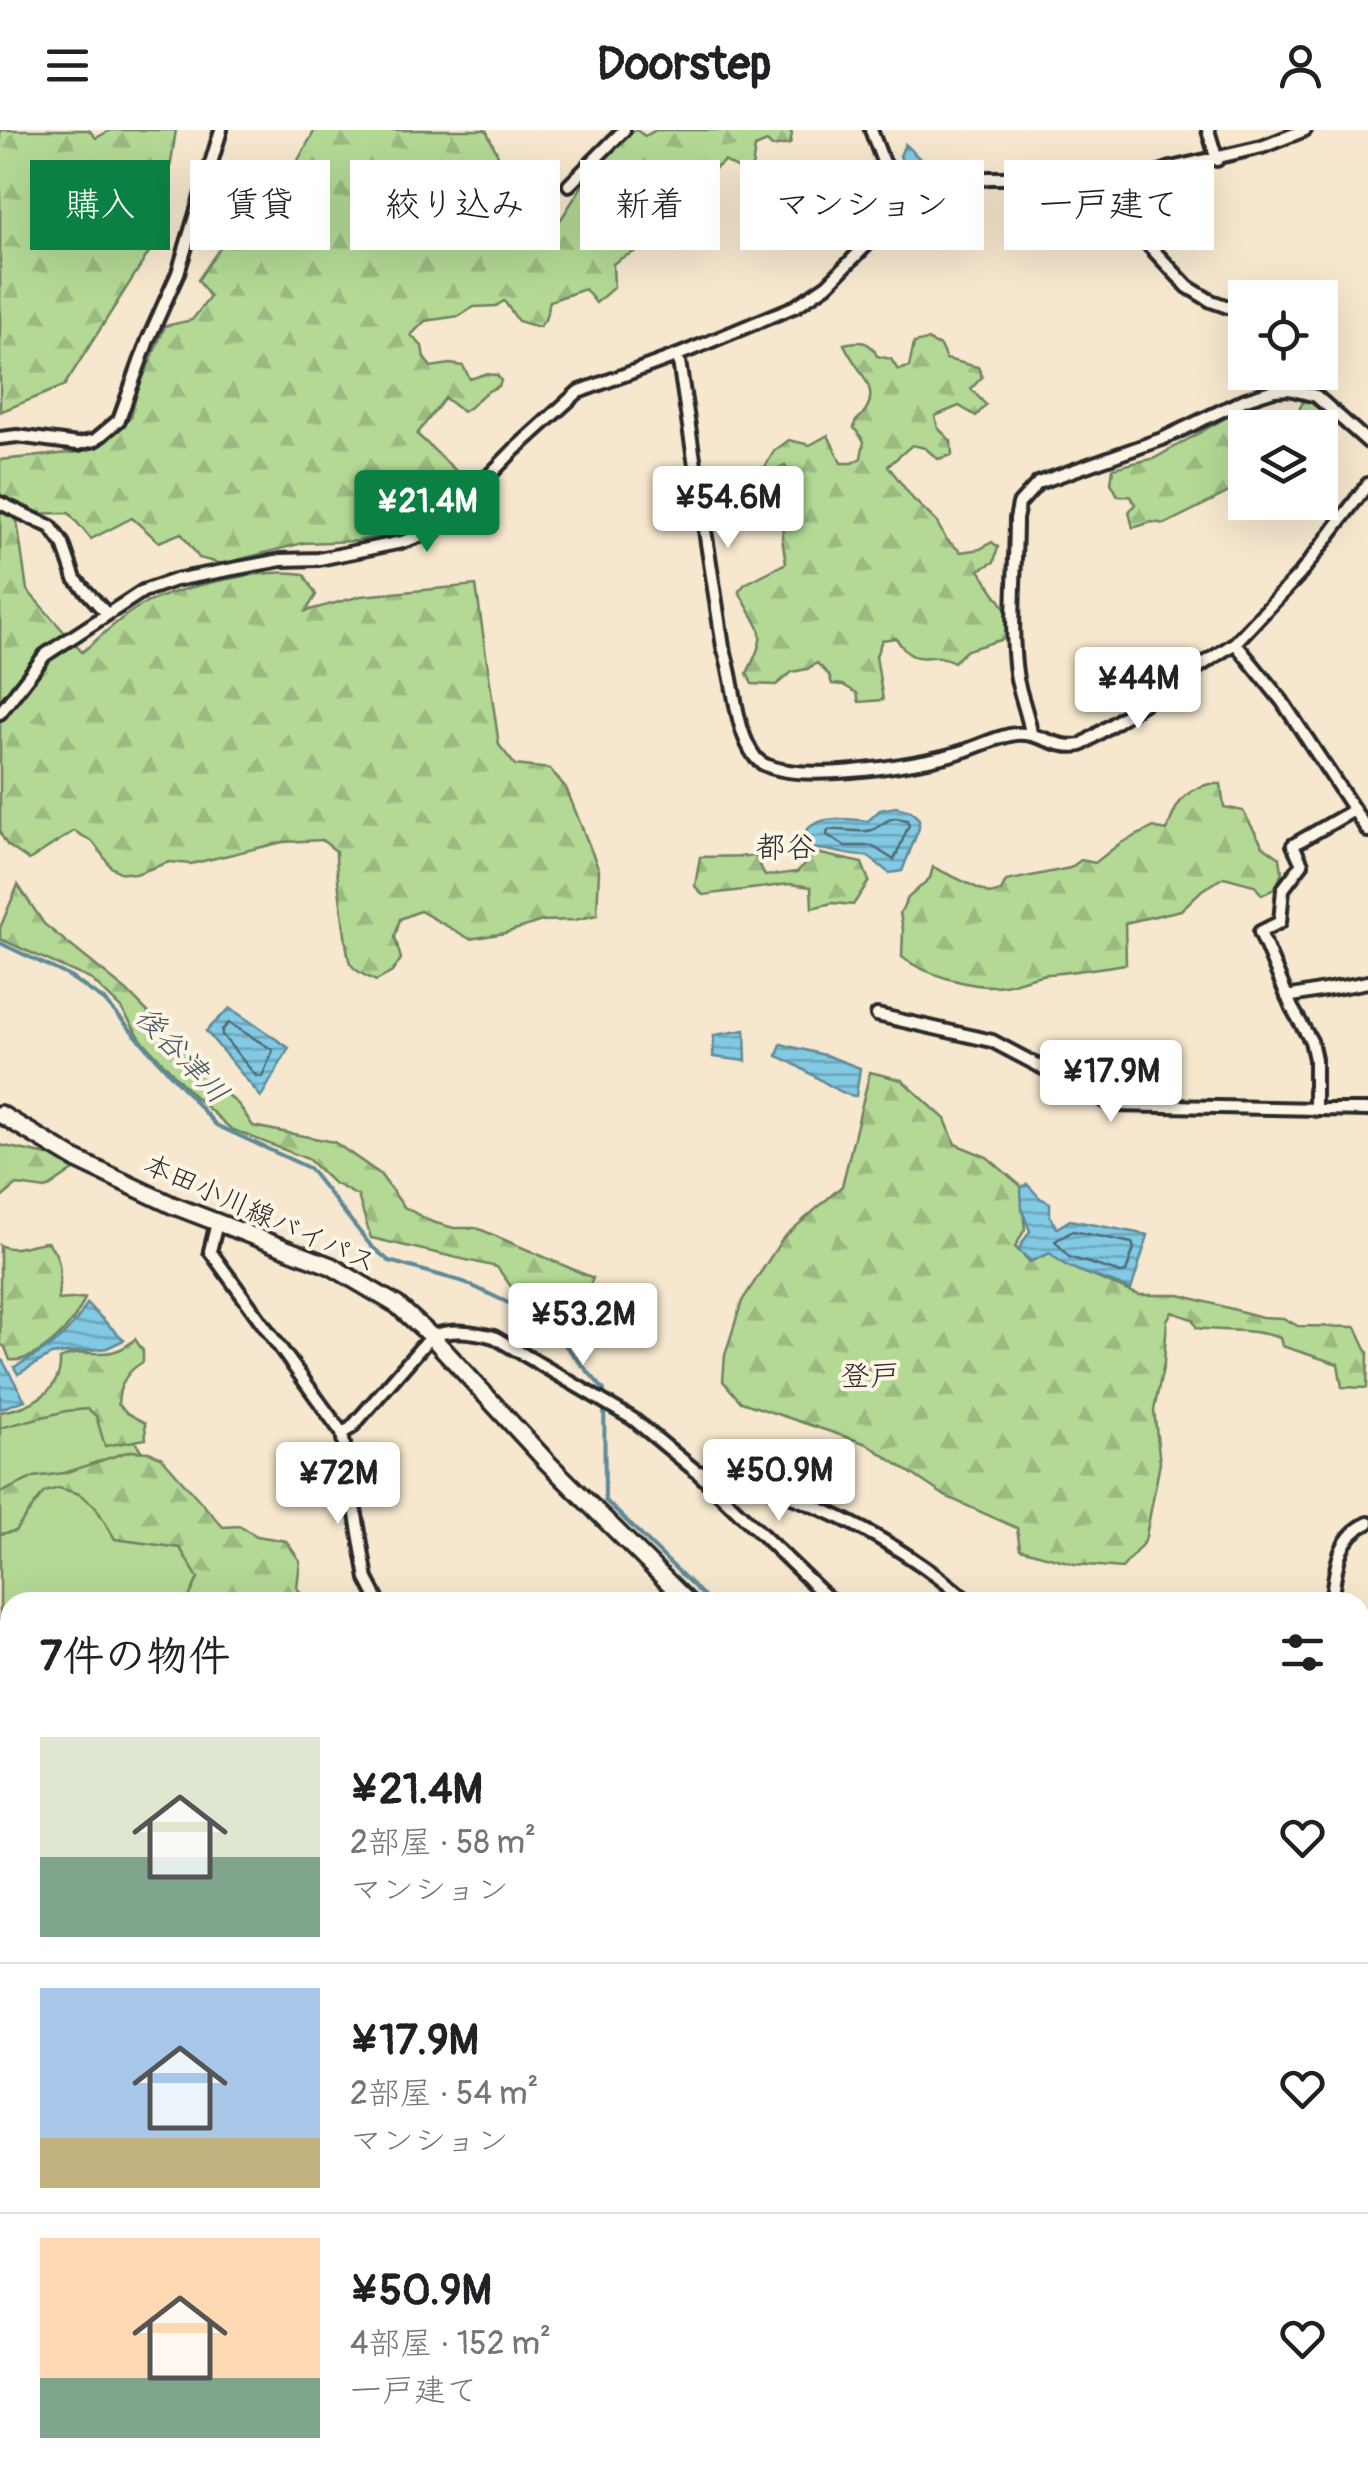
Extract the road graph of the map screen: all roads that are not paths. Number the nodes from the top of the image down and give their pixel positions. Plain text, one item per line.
1 (221, 130) edge
2 (624, 130) edge
3 (870, 130) edge
4 (1208, 130) edge
5 (1305, 130) edge
6 (883, 160) edge
7 (1214, 160) edge
8 (1217, 160) junction
9 (569, 185) dead end
10 (862, 250) edge
11 (1154, 250) edge
12 (1228, 306) edge
13 (678, 356) junction
14 (1277, 390) edge
15 (1296, 390) edge
16 (0, 438) edge
17 (1368, 442) edge
18 (1368, 484) edge
19 (0, 502) edge
20 (108, 614) junction
21 (1234, 644) junction
22 (0, 713) edge
23 (1030, 733) junction
24 (1354, 810) junction
25 (1368, 831) edge
26 (1368, 982) edge
27 (1287, 997) junction
28 (877, 1016) dead end
29 (1316, 1110) junction
30 (1368, 1110) edge
31 (0, 1114) edge
32 (218, 1223) junction
33 (431, 1336) junction
34 (342, 1433) junction
35 (697, 1472) junction
36 (1368, 1522) edge
37 (374, 1592) edge
38 (678, 1592) edge
39 (822, 1592) edge
40 (957, 1592) edge
41 (1334, 1592) edge

1 - 16 street
2 - 9 street
3 - 6 street
4 - 8 street
5 - 8 street
7 - 8 street
10 - 13 street
11 - 12 street
13 - 20 street
13 - 23 street
14 - 23 street
15 - 17 street
18 - 21 street
19 - 20 street
20 - 22 street
21 - 23 street
21 - 24 street
24 - 25 street
24 - 27 street
26 - 27 street
27 - 29 street
28 - 29 street
29 - 30 street
31 - 32 street, 本田小川線バイパス
32 - 33 street, 本田小川線バイパス
32 - 34 street
33 - 34 street
33 - 35 street
33 - 38 street, 本田小川線バイパス
34 - 37 street
35 - 39 street
35 - 40 street
36 - 41 street

